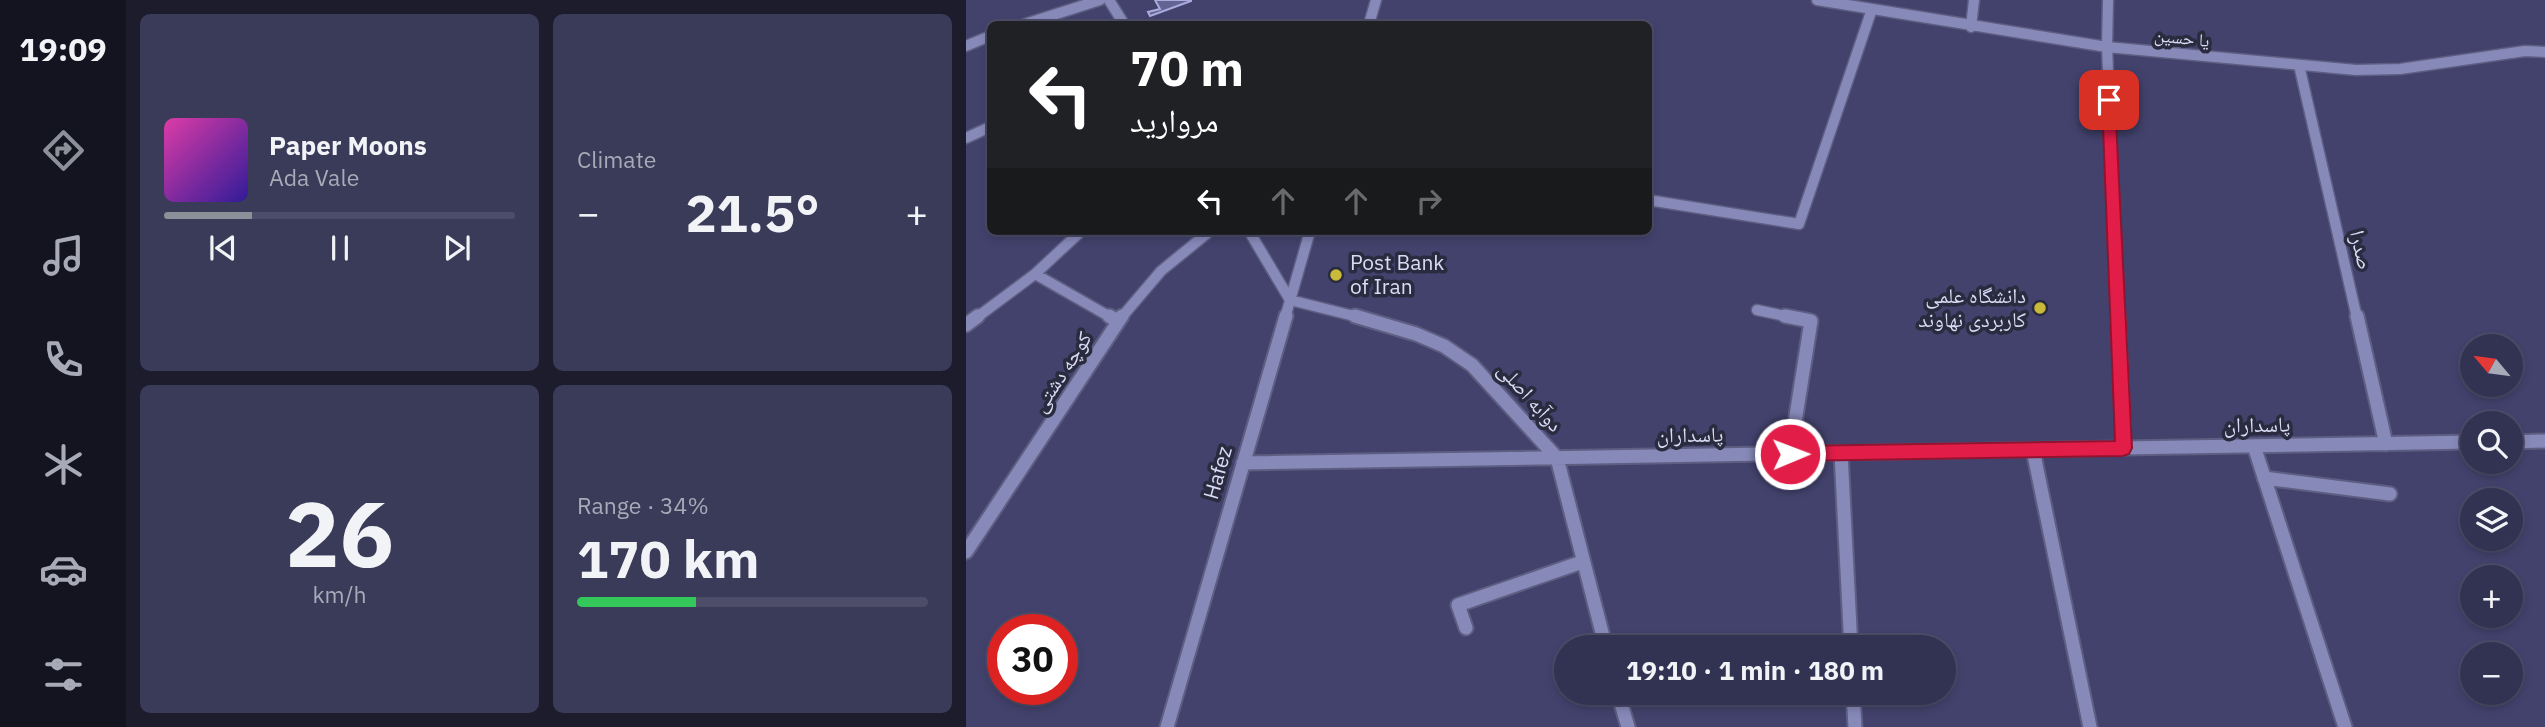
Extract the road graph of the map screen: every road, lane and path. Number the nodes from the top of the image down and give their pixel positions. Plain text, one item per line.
1 (1100, 0) edge
2 (1109, 0) edge
3 (1376, 0) edge
4 (1818, 0) edge
5 (1974, 0) edge
6 (2108, 0) edge
7 (1872, 9) junction
8 (1034, 21) edge
9 (1122, 21) edge
10 (1370, 21) edge
11 (1971, 27) junction
12 (987, 37) edge
13 (966, 46) edge
14 (2107, 47) junction
15 (2545, 52) edge
16 (2299, 65) junction
17 (987, 128) edge
18 (966, 138) edge
19 (1652, 201) edge
20 (1077, 235) edge
21 (1205, 235) edge
22 (1251, 235) edge
23 (1309, 235) edge
24 (1035, 274) junction
25 (1290, 300) junction
26 (1757, 310) dead end
27 (1118, 321) junction
28 (966, 325) edge
29 (2545, 441) edge
30 (2460, 442) edge
31 (2523, 442) edge
32 (2386, 444) junction
33 (2254, 446) junction
34 (2123, 448) junction
35 (2034, 450) junction
36 (1841, 453) junction
37 (1790, 454) junction
38 (1557, 458) junction
39 (1243, 463) junction
40 (2264, 478) junction
41 (2390, 494) dead end
42 (966, 552) edge
43 (1582, 562) junction
44 (1466, 628) dead end
45 (1602, 635) edge
46 (1850, 635) edge
47 (1622, 705) edge
48 (1854, 705) edge
49 (1167, 727) edge
50 (1628, 727) edge
51 (1855, 727) edge
52 (2090, 727) edge
53 (2345, 727) edge

1 - 8 street
2 - 9 street
3 - 10 street
4 - 7 street, یا حسین
5 - 11 street
6 - 14 street
7 - 11 street, یا حسین
7 - 19 street
11 - 14 street, یا حسین
12 - 13 street
14 - 16 street, یا حسین
14 - 34 street
15 - 16 street, یا حسین
16 - 32 street, صدرا
17 - 18 street
20 - 24 street
21 - 27 street, کوچه دشتی
22 - 25 street
23 - 25 street, Hafez
24 - 27 street
24 - 28 street
25 - 38 street, دوآبه اصلی
25 - 39 street, Hafez
26 - 37 street
27 - 42 street, کوچه دشتی
29 - 31 street
30 - 32 street, پاسداران
32 - 33 street, پاسداران
33 - 34 street, پاسداران
33 - 40 street
34 - 35 street, پاسداران
35 - 36 street, پاسداران
35 - 52 street
36 - 37 street, پاسداران
36 - 46 street
37 - 38 street, پاسداران
38 - 39 street, پاسداران
38 - 43 street, دوآبه اصلی
39 - 49 street, Hafez
40 - 41 street
40 - 53 street
43 - 44 street
43 - 45 street, دوآبه اصلی
47 - 50 street
48 - 51 street

